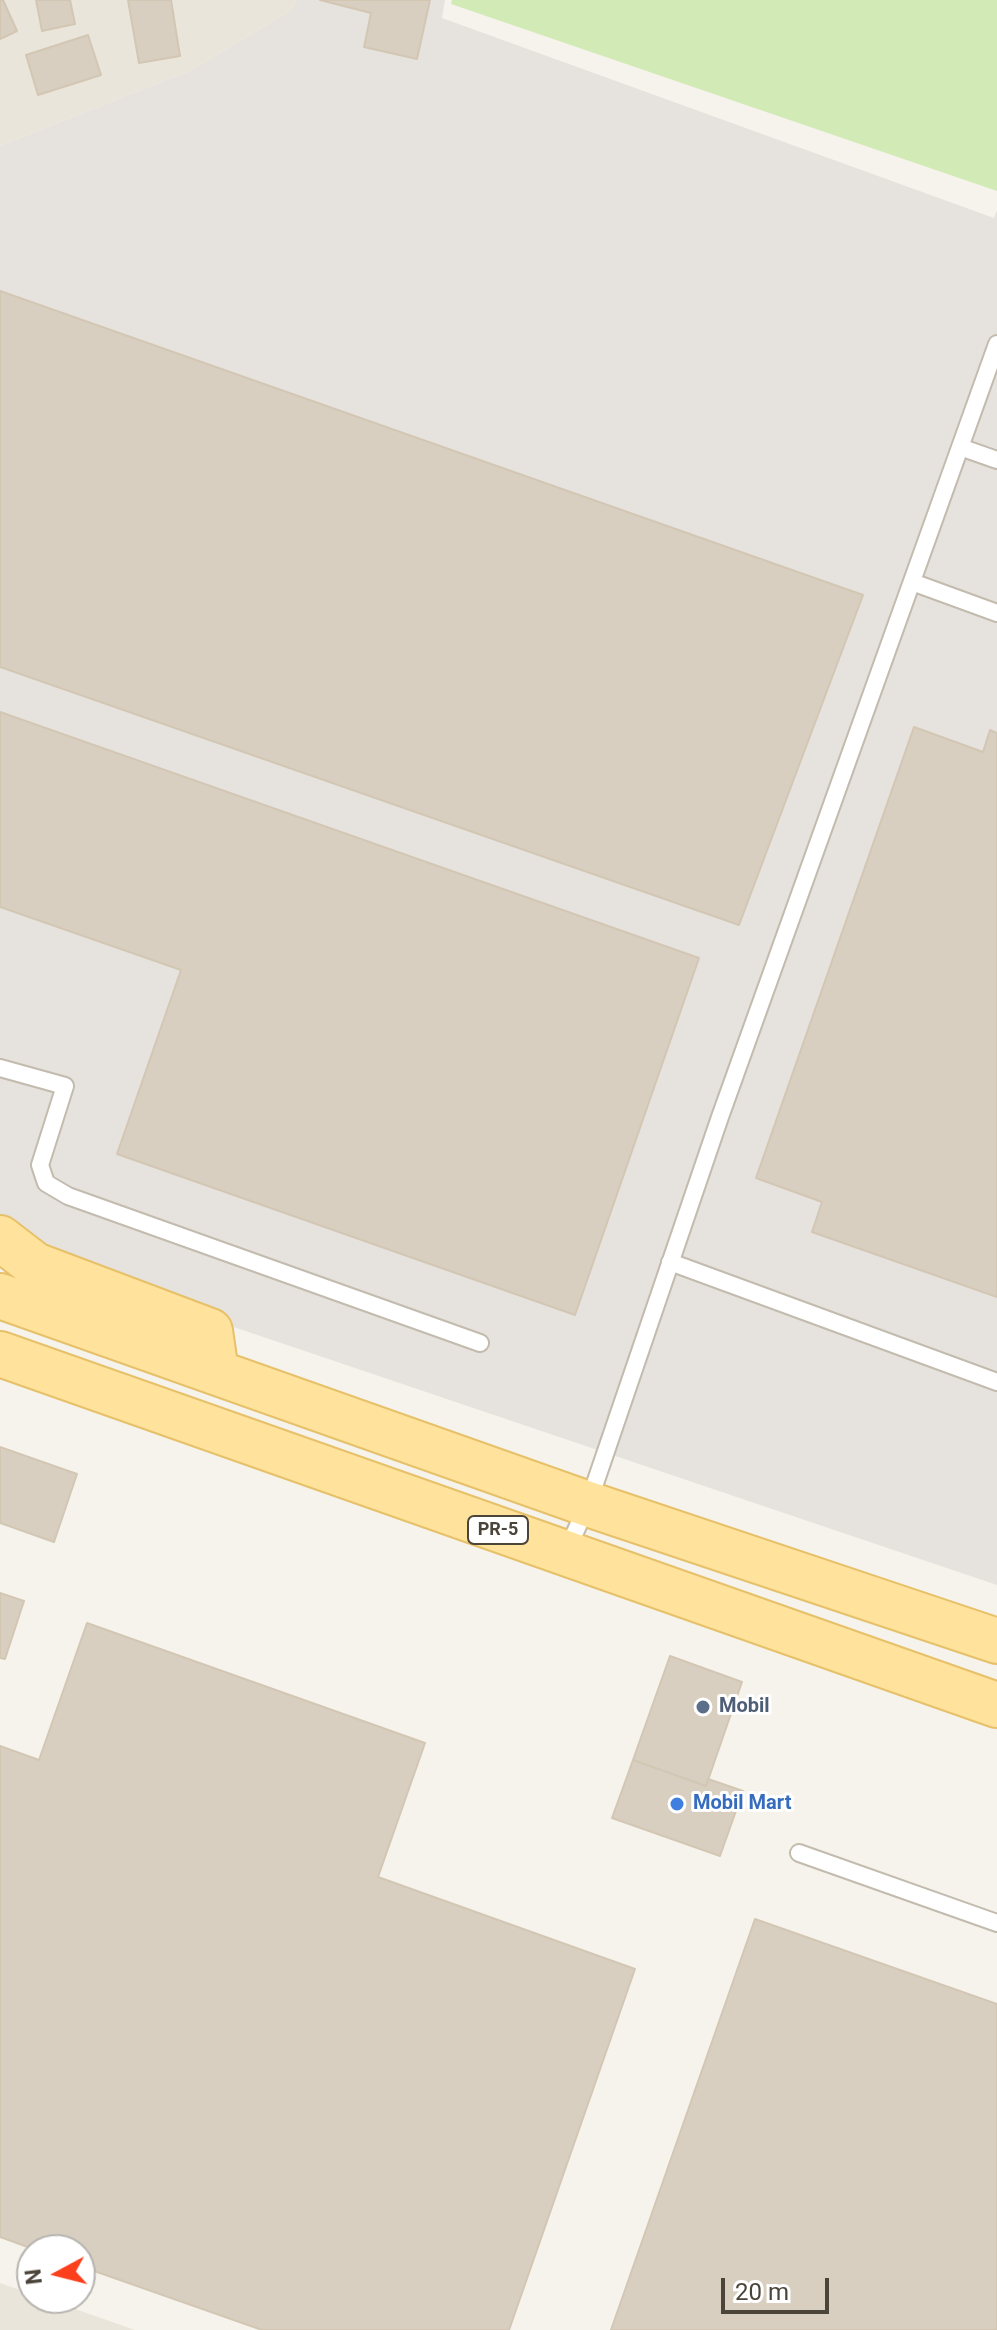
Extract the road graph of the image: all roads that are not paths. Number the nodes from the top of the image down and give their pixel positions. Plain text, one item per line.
1 (997, 344) edge
2 (960, 447) junction
3 (997, 460) edge
4 (912, 582) junction
5 (997, 613) edge
6 (0, 1068) edge
7 (0, 1238) edge
8 (670, 1262) junction
9 (0, 1296) edge
10 (480, 1343) dead end
11 (0, 1354) edge
12 (216, 1372) junction
13 (997, 1382) edge
14 (588, 1504) junction
15 (565, 1554) junction
16 (997, 1641) edge
17 (997, 1705) edge
18 (799, 1853) dead end
19 (997, 1923) edge

1 - 2 lane
2 - 3 lane
2 - 4 lane
4 - 5 lane
4 - 8 lane
6 - 10 lane
7 - 12 main road
8 - 13 lane
8 - 14 lane
9 - 12 main road
11 - 15 main road, PR-5
12 - 14 main road
14 - 15 lane
14 - 16 main road
15 - 17 main road, PR-5
18 - 19 lane

